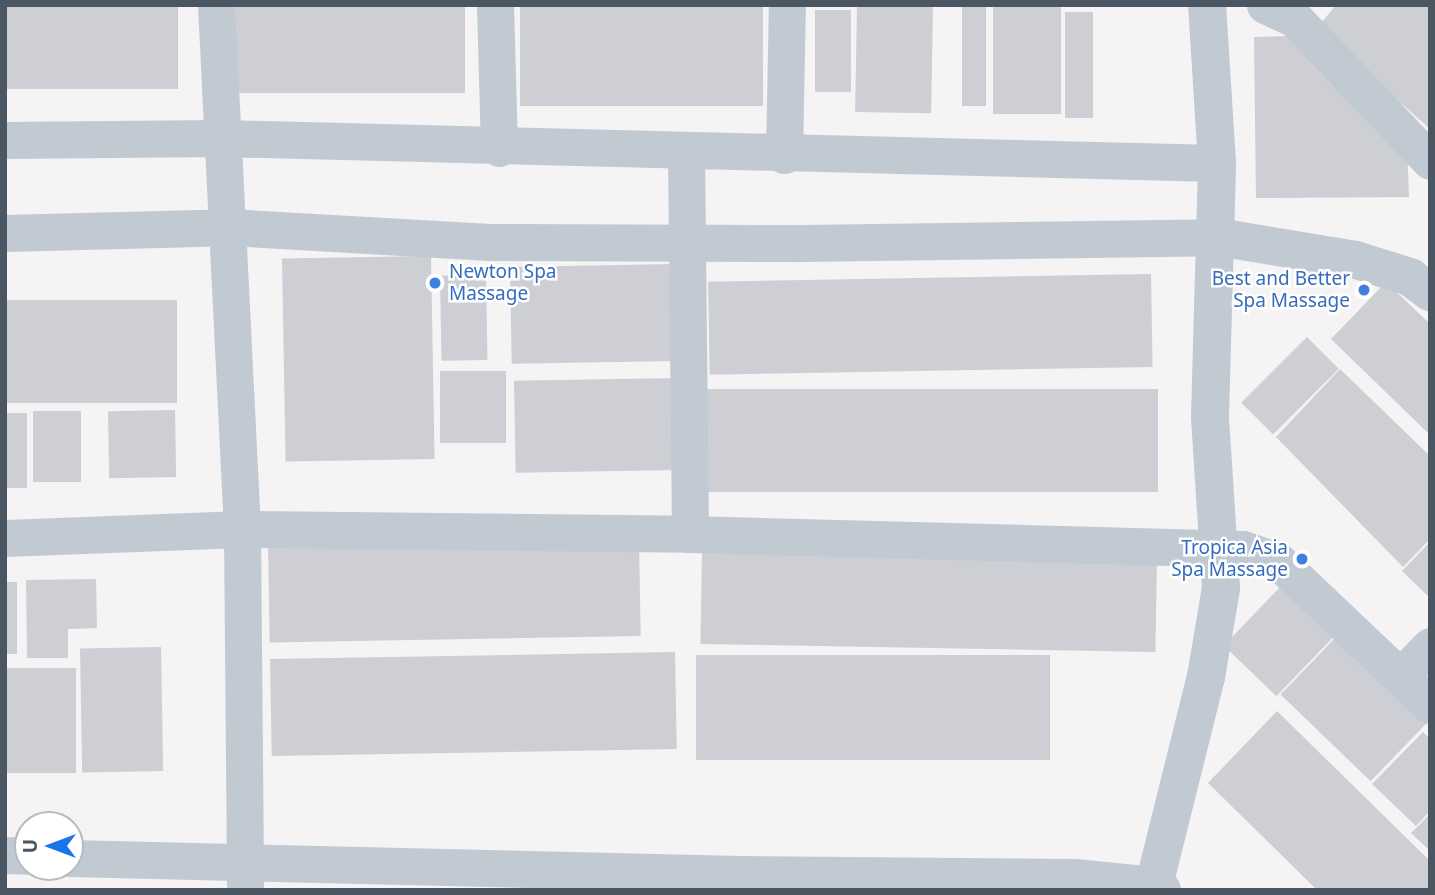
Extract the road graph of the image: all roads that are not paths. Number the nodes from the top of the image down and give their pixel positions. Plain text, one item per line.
1 (216, 5) edge
2 (495, 5) edge
3 (787, 5) edge
4 (1207, 5) edge
5 (1289, 10) edge
6 (220, 138) junction
7 (5, 140) edge
8 (499, 148) junction
9 (686, 150) junction
10 (784, 155) junction
11 (1430, 161) edge
12 (1217, 163) junction
13 (228, 228) junction
14 (5, 233) edge
15 (1216, 237) junction
16 (686, 242) junction
17 (1430, 292) edge
18 (242, 529) junction
19 (690, 534) junction
20 (5, 538) edge
21 (1218, 548) junction
22 (1430, 646) edge
23 (1400, 677) junction
24 (1430, 705) edge
25 (84, 860) edge
26 (244, 877) edge
27 (740, 882) edge
28 (1075, 883) edge
29 (1158, 887) edge

1 - 6 street
2 - 8 street
3 - 10 street
4 - 12 street
5 - 11 street
6 - 7 street
6 - 8 street
6 - 13 street
8 - 9 street
9 - 10 street
9 - 16 street
10 - 12 street
12 - 15 street
13 - 14 street
13 - 16 street
13 - 18 street
15 - 16 street
15 - 17 street
15 - 21 street
16 - 19 street
18 - 19 street
18 - 20 street
18 - 26 street
19 - 21 street
21 - 23 street
21 - 29 street
22 - 23 street
23 - 24 street
25 - 26 street
26 - 27 street
27 - 28 street
28 - 29 street

